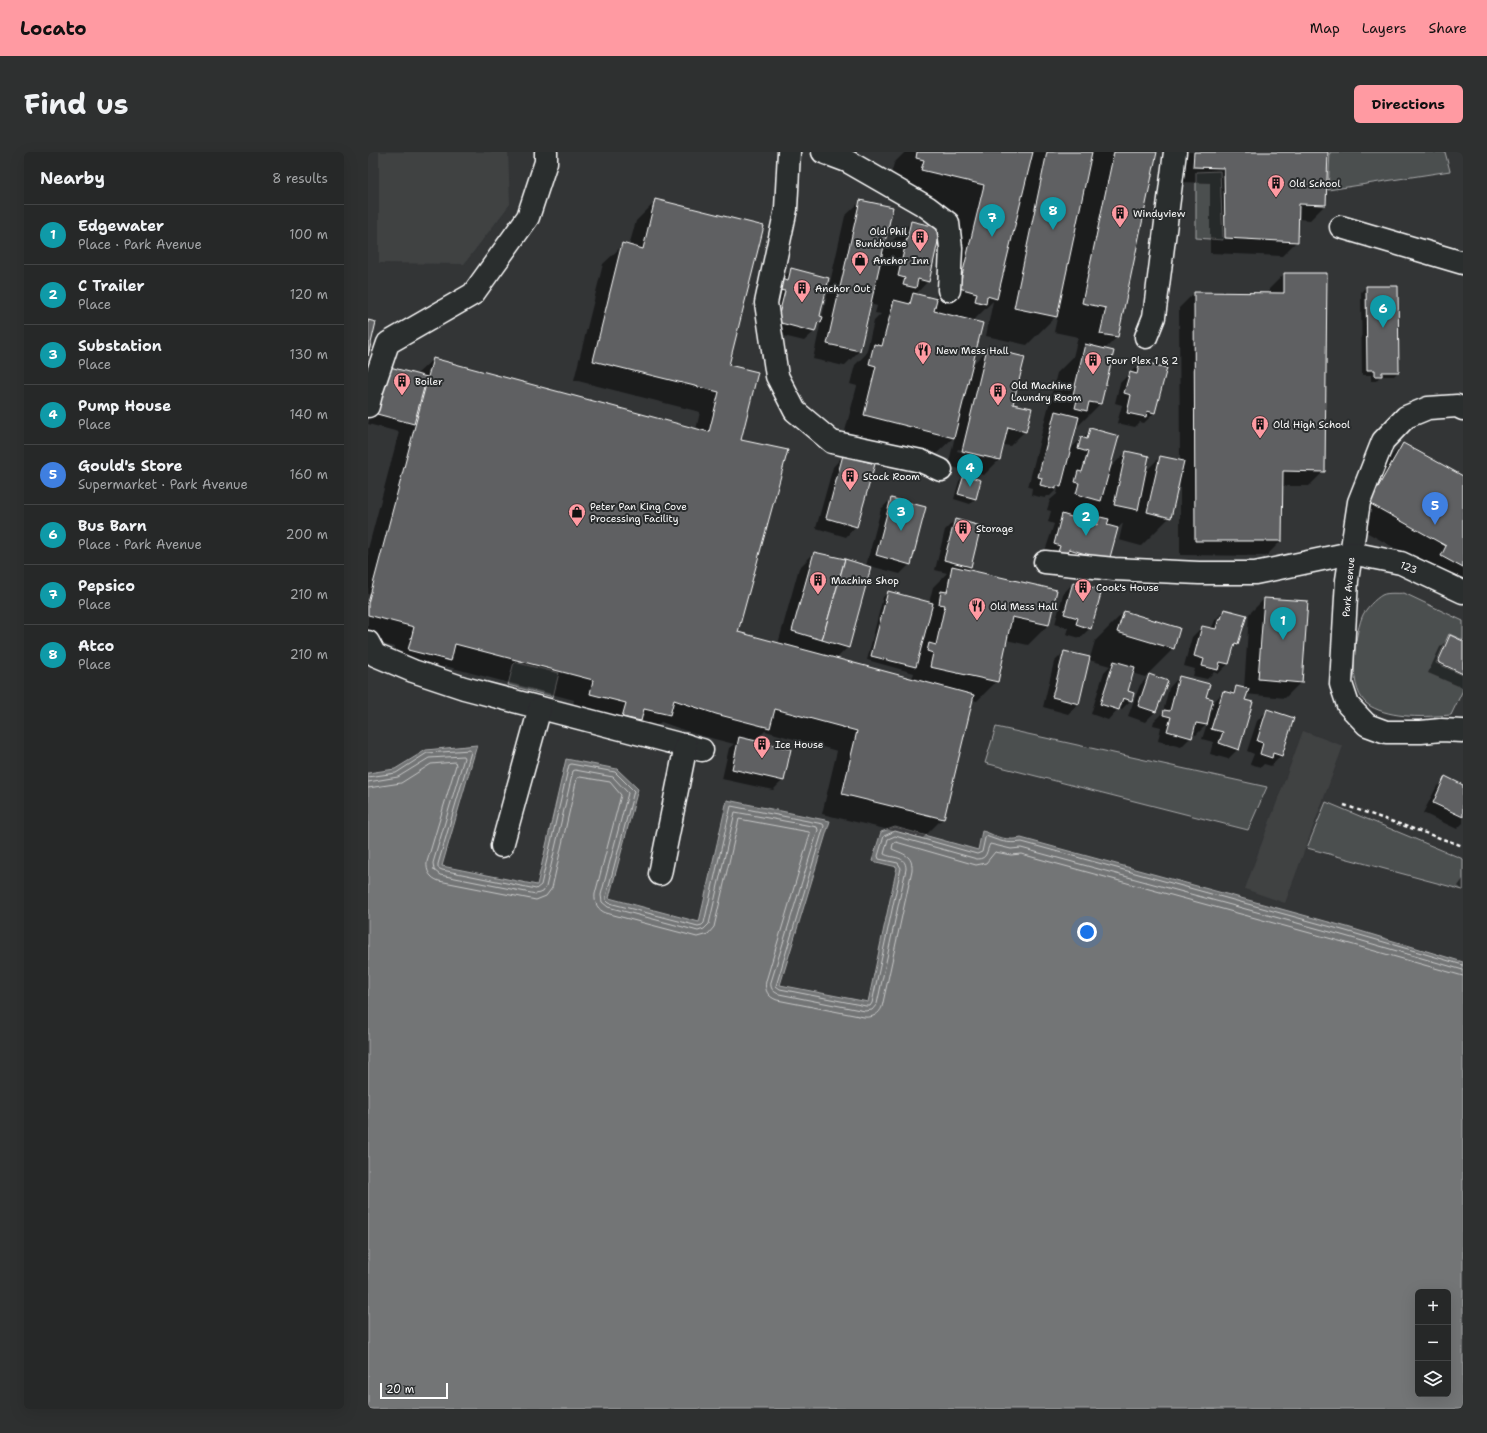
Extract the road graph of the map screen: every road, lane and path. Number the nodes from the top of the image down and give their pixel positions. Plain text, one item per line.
1 (546, 152) edge
2 (789, 152) edge
3 (823, 152) edge
4 (1175, 152) edge
5 (1341, 228) dead end
6 (1463, 263) edge
7 (950, 290) dead end
8 (1146, 337) dead end
9 (368, 406) edge
10 (1463, 409) edge
11 (941, 470) dead end
12 (1351, 553) junction
13 (1045, 562) dead end
14 (1463, 592) edge
15 (368, 642) edge
16 (540, 708) junction
17 (1463, 730) edge
18 (1344, 805) dead end
19 (502, 846) dead end
20 (1463, 846) edge
21 (660, 874) dead end

1 - 9 street
2 - 11 street
3 - 7 street
4 - 8 street
5 - 6 street
10 - 12 street, Park Avenue
12 - 13 street
12 - 14 street, 123
12 - 17 street, Park Avenue
15 - 16 street
16 - 19 street
16 - 21 street
18 - 20 path

